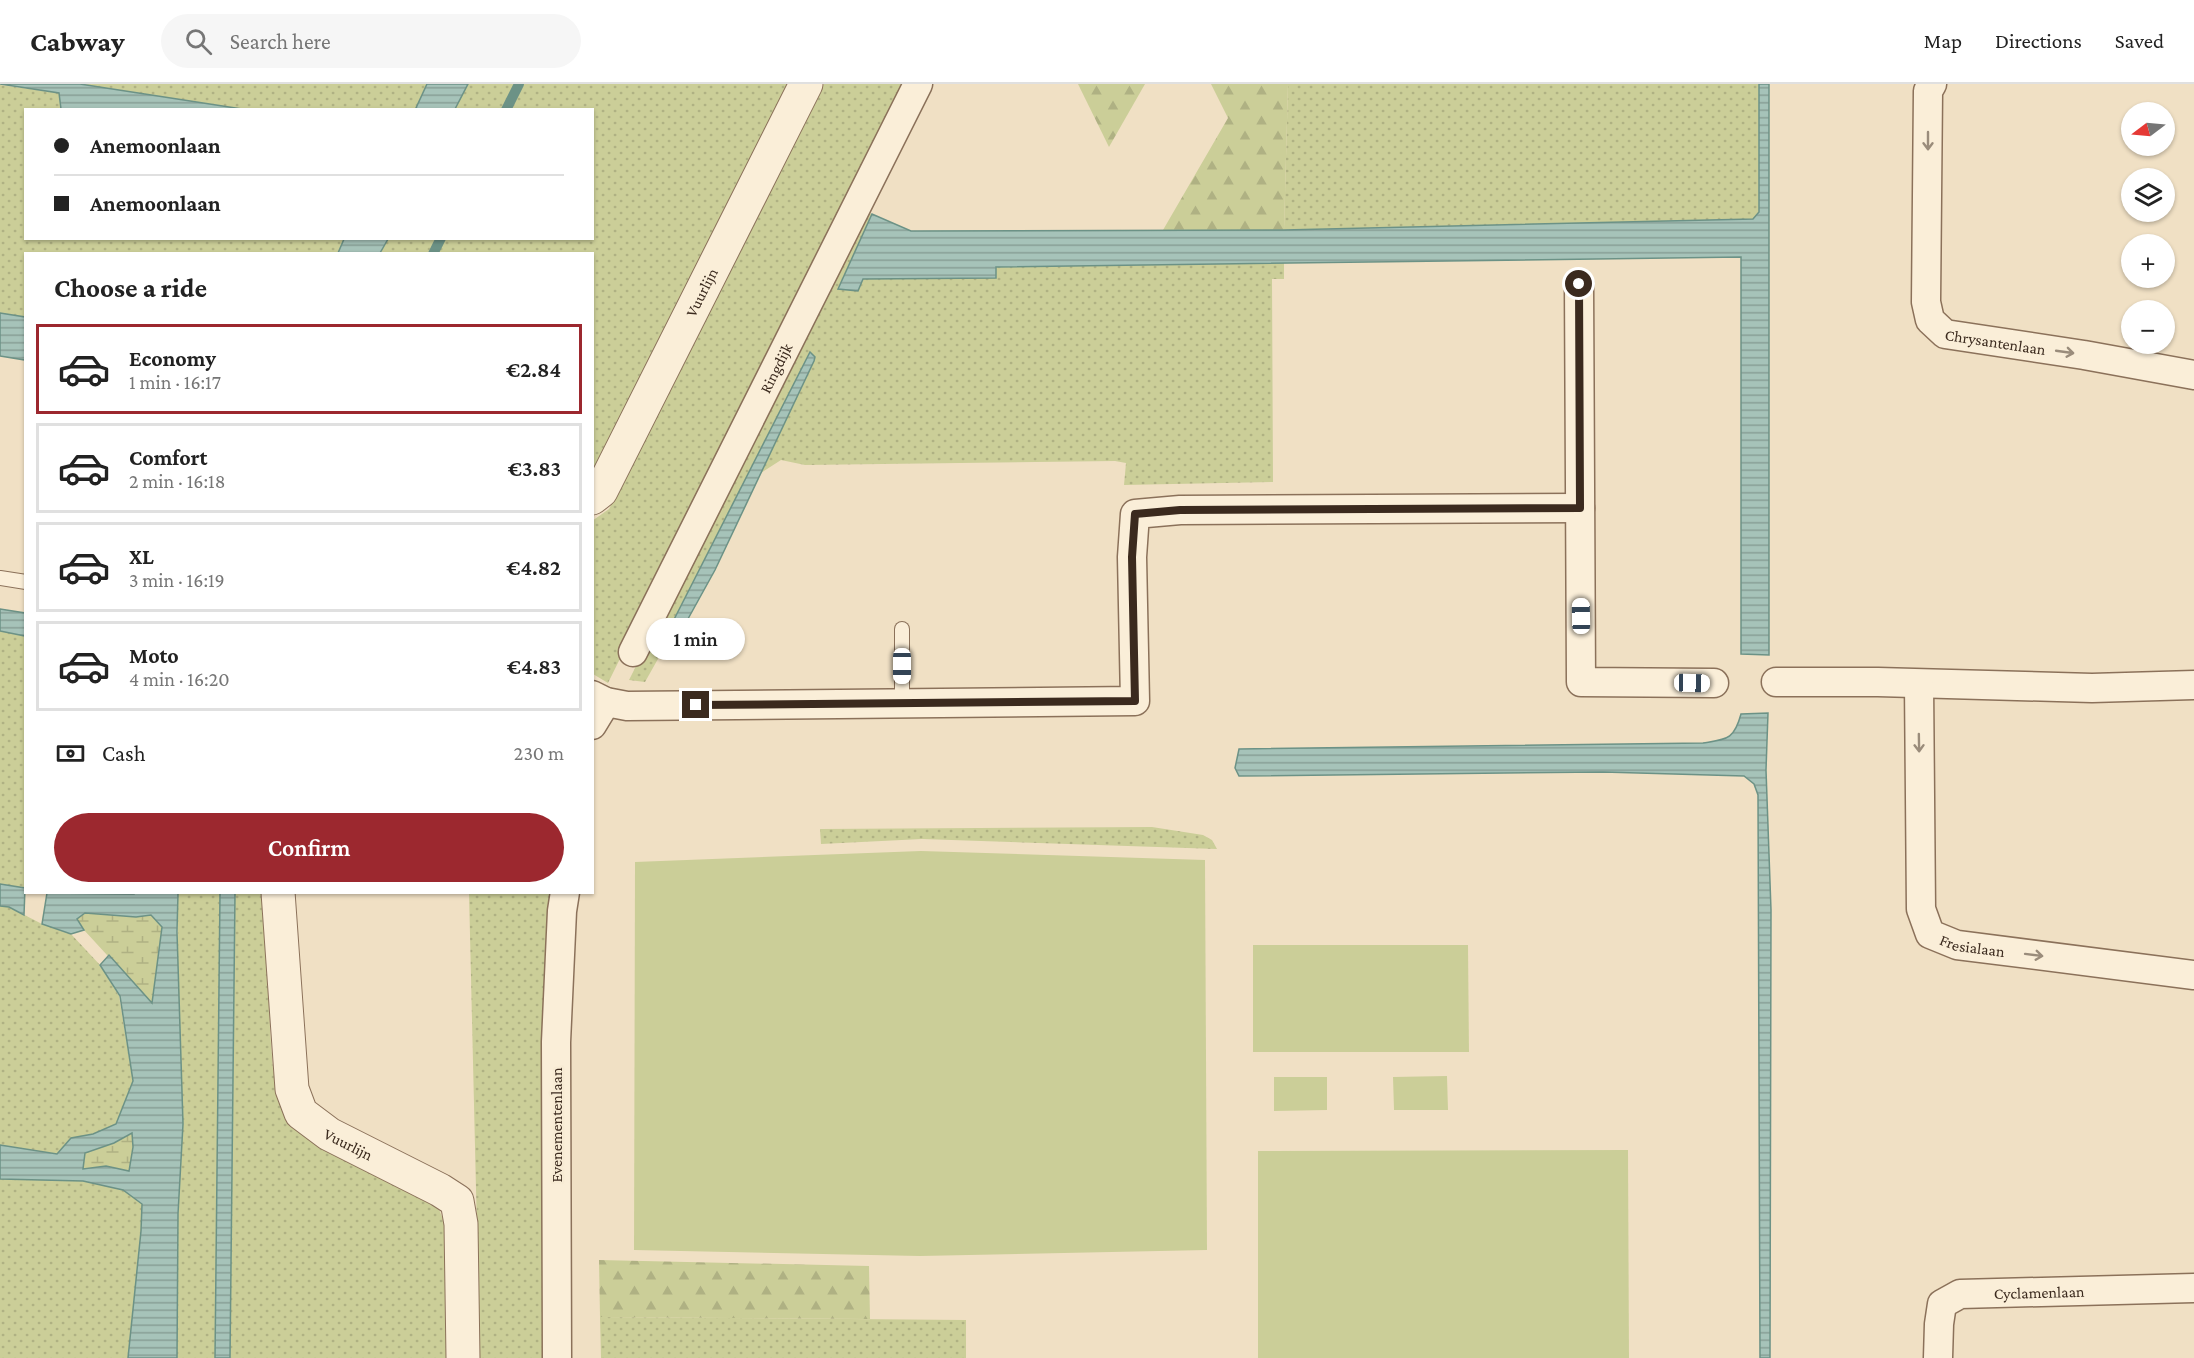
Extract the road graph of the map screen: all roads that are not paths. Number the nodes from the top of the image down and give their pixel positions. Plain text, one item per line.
1 (806, 84) edge
2 (918, 84) edge
3 (1932, 84) edge
4 (1579, 284) dead end
5 (2194, 375) edge
6 (594, 496) edge
7 (1580, 508) junction
8 (0, 578) edge
9 (24, 582) edge
10 (902, 629) dead end
11 (633, 652) dead end
12 (1776, 682) dead end
13 (1714, 683) dead end
14 (1919, 684) junction
15 (2194, 685) edge
16 (902, 703) junction
17 (597, 707) edge
18 (278, 894) edge
19 (565, 894) edge
20 (2194, 975) edge
21 (2194, 1288) edge
22 (463, 1358) edge
23 (557, 1358) edge
24 (1938, 1358) edge

1 - 6 street, Vuurlijn
2 - 11 street, Ringdijk
3 -> 5 street, Chrysantenlaan
4 - 7 street
7 - 13 street
7 - 16 street
8 - 9 lane
10 - 16 lane
12 - 14 street
14 - 15 street
14 -> 20 street, Fresialaan
16 - 17 street
18 - 22 street, Vuurlijn
19 - 23 street, Evenementenlaan
21 - 24 street, Cyclamenlaan

